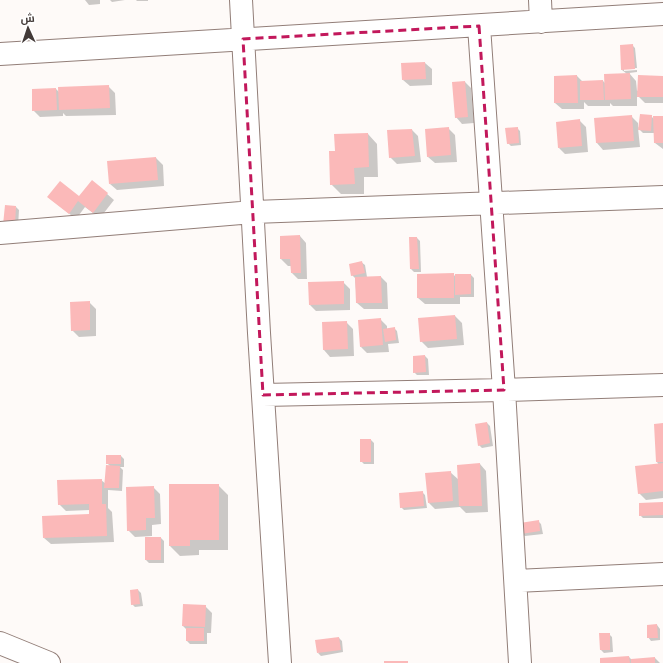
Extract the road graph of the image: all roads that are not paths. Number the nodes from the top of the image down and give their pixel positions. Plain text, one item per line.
1 (241, 0) edge
2 (540, 0) edge
3 (663, 14) edge
4 (541, 22) junction
5 (479, 26) junction
6 (243, 40) junction
7 (0, 54) edge
8 (663, 197) edge
9 (491, 204) junction
10 (253, 212) junction
11 (0, 233) edge
12 (663, 385) edge
13 (504, 390) junction
14 (263, 395) junction
15 (663, 574) edge
16 (516, 581) junction
17 (0, 643) edge
18 (49, 663) edge
19 (280, 663) edge
20 (520, 663) edge

1 - 6 street
2 - 4 street
3 - 4 street
4 - 5 street
5 - 6 street
5 - 9 street
6 - 7 street
6 - 10 street
8 - 9 street
9 - 10 street
9 - 13 street
10 - 11 street
10 - 14 street
12 - 13 street
13 - 14 street
13 - 16 street
14 - 19 street
15 - 16 street
16 - 20 street
17 - 18 street

